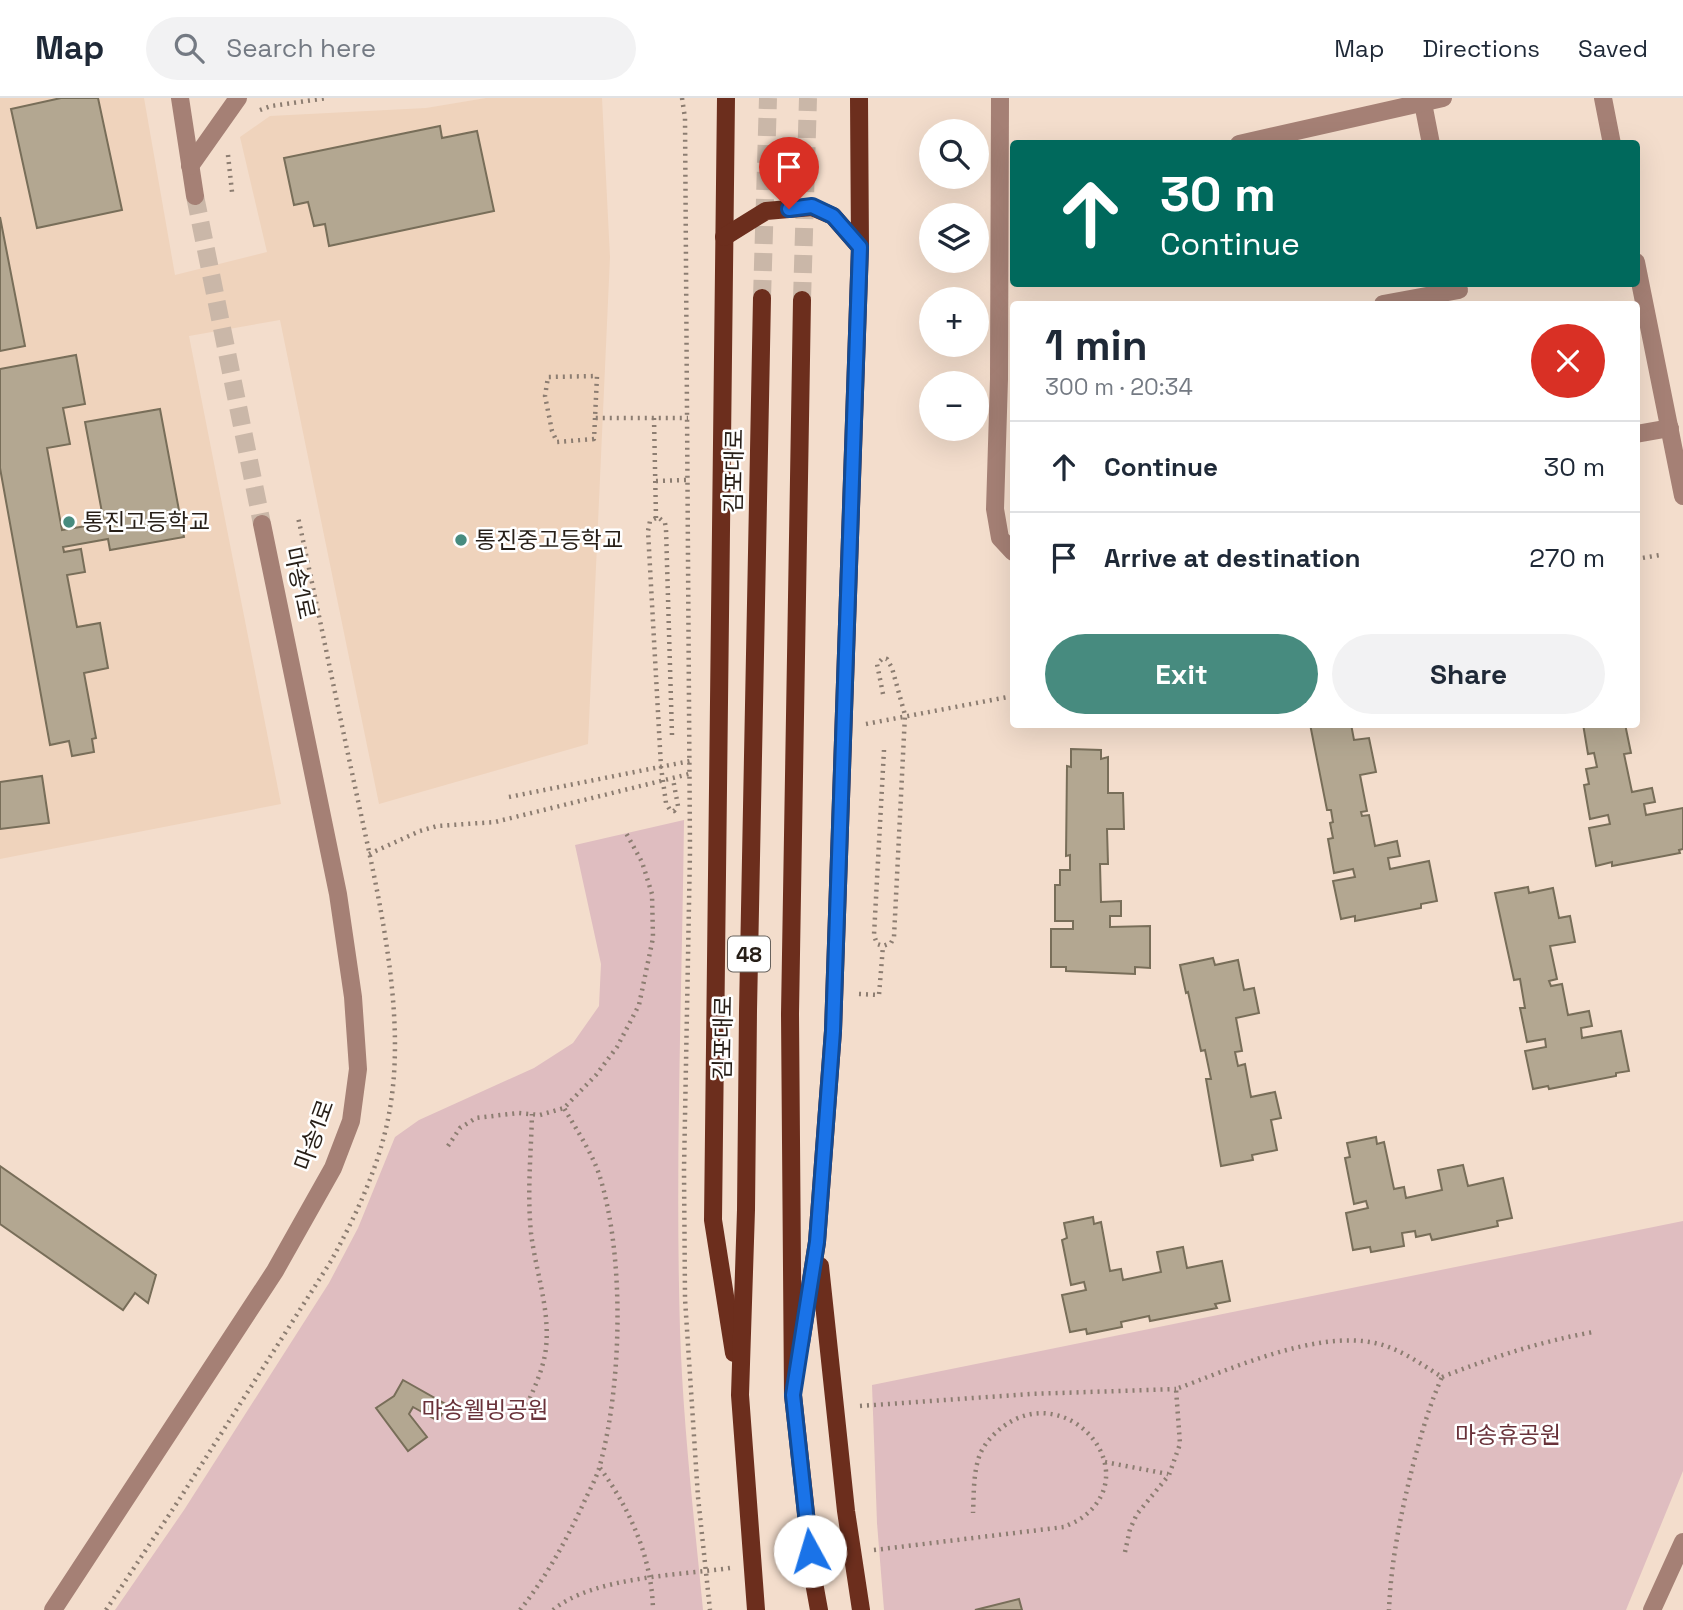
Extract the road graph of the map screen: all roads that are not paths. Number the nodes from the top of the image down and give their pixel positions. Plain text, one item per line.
1 (180, 98) edge
2 (238, 98) edge
3 (726, 98) edge
4 (859, 98) edge
5 (1000, 98) edge
6 (1443, 98) edge
7 (1603, 98) edge
8 (1422, 100) edge
9 (1257, 140) edge
10 (1430, 140) edge
11 (1611, 140) edge
12 (190, 166) junction
13 (1006, 195) edge
14 (195, 196) tunnel mouth
15 (724, 237) junction
16 (860, 247) junction
17 (1640, 282) edge
18 (1459, 293) edge
19 (762, 298) tunnel mouth
20 (802, 300) tunnel mouth
21 (1404, 301) edge
22 (1006, 378) edge
23 (1670, 428) junction
24 (1640, 433) edge
25 (1683, 496) edge
26 (262, 524) tunnel mouth
27 (1010, 549) edge
28 (817, 1242) junction
29 (740, 1395) junction
30 (793, 1395) junction
31 (1683, 1542) edge
32 (755, 1609) edge
33 (52, 1610) edge
34 (819, 1610) edge
35 (861, 1610) edge
36 (1652, 1610) edge

1 - 12 street
2 - 12 street
3 - 15 main road
4 - 16 main road
5 - 13 street
6 - 8 street
7 - 11 street
8 - 9 street
8 - 10 street
12 - 14 street
13 - 22 street
15 - 16 main road
15 - 29 main road
16 - 28 main road
17 - 23 street
18 - 21 street
19 - 29 main road, 김포대로 / 48
20 - 30 main road, 48
22 - 27 street
23 - 24 street
23 - 25 street
26 - 33 street, 마송1로
28 - 30 main road
28 - 35 main road
29 - 32 main road, 김포대로 / 48
30 - 34 main road, 48
31 - 36 street

